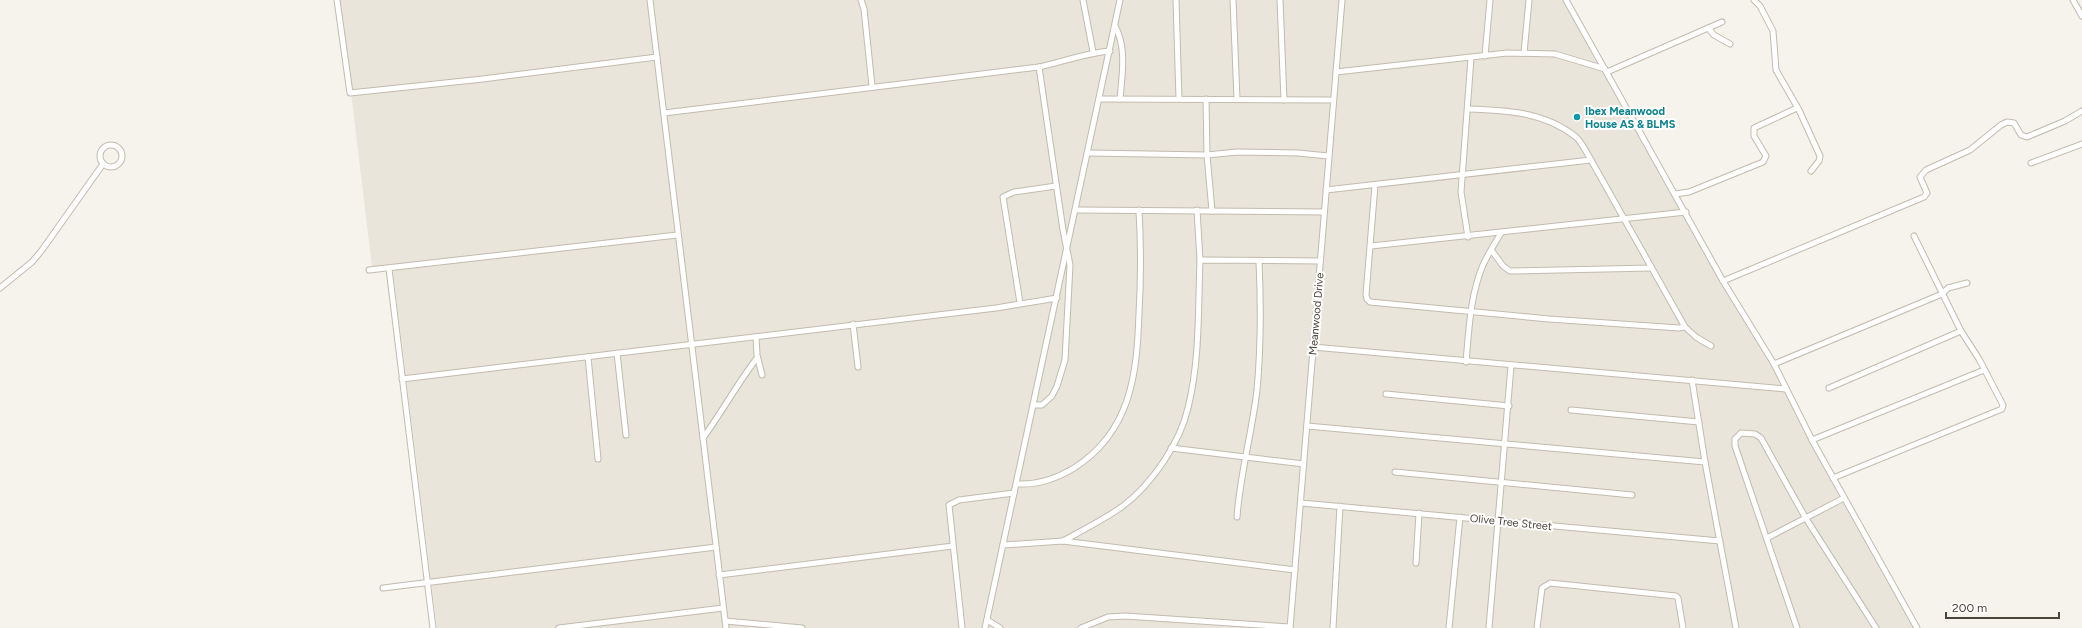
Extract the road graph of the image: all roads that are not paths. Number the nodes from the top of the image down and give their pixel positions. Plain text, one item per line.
1 (337, 0) edge
2 (650, 0) edge
3 (861, 0) edge
4 (1083, 0) edge
5 (1120, 0) edge
6 (1176, 0) edge
7 (1233, 0) edge
8 (1280, 0) edge
9 (1342, 0) edge
10 (1490, 0) edge
11 (1529, 0) edge
12 (1566, 0) edge
13 (1754, 0) edge
14 (2073, 0) edge
15 (2080, 7) edge
16 (2082, 16) edge
17 (1722, 22) dead end
18 (1115, 26) junction
19 (1708, 28) junction
20 (1730, 44) dead end
21 (1110, 51) junction
22 (1093, 52) junction
23 (1524, 53) junction
24 (1485, 56) junction
25 (657, 57) junction
26 (1471, 58) junction
27 (1039, 67) junction
28 (1606, 70) junction
29 (1336, 72) junction
30 (872, 86) junction
31 (1100, 99) junction
32 (1120, 99) junction
33 (1179, 99) junction
34 (1206, 99) junction
35 (1238, 99) junction
36 (1284, 100) junction
37 (1333, 100) junction
38 (1797, 108) junction
39 (1468, 109) junction
40 (2082, 111) edge
41 (664, 113) junction
42 (2082, 144) edge
43 (1089, 153) junction
44 (1207, 155) junction
45 (1328, 156) junction
46 (1591, 160) junction
47 (2032, 163) dead end
48 (103, 164) junction
49 (1811, 171) dead end
50 (1462, 174) junction
51 (1375, 184) junction
52 (1056, 186) junction
53 (1326, 190) junction
54 (1676, 194) junction
55 (1076, 210) junction
56 (1139, 210) junction
57 (1197, 210) junction
58 (1212, 210) junction
59 (1324, 212) junction
60 (1686, 212) junction
61 (1624, 218) junction
62 (1501, 233) junction
63 (677, 235) junction
64 (1914, 236) dead end
65 (1468, 237) junction
66 (1371, 246) junction
67 (1067, 248) junction
68 (1492, 251) junction
69 (1200, 260) junction
70 (1259, 261) junction
71 (1320, 261) junction
72 (1651, 268) junction
73 (389, 269) junction
74 (369, 270) dead end
75 (1723, 281) junction
76 (1967, 284) dead end
77 (0, 288) edge
78 (1942, 294) junction
79 (1057, 298) junction
80 (1020, 304) junction
81 (1470, 311) junction
82 (853, 324) junction
83 (1685, 327) junction
84 (1961, 331) junction
85 (756, 337) junction
86 (692, 344) junction
87 (1711, 346) dead end
88 (1313, 347) junction
89 (617, 353) junction
90 (588, 357) junction
91 (758, 358) junction
92 (1466, 362) junction
93 (1774, 364) junction
94 (1511, 366) junction
95 (858, 367) dead end
96 (1984, 370) junction
97 (762, 375) dead end
98 (402, 379) junction
99 (1692, 380) junction
100 (1829, 388) dead end
101 (1786, 389) junction
102 (1386, 394) dead end
103 (1033, 405) junction
104 (1509, 406) junction
105 (1571, 410) dead end
106 (1699, 422) junction
107 (1307, 426) junction
108 (626, 435) dead end
109 (703, 438) junction
110 (1812, 440) junction
111 (1505, 444) junction
112 (1171, 448) junction
113 (1246, 457) junction
114 (598, 459) dead end
115 (1705, 462) junction
116 (1304, 464) junction
117 (1395, 472) dead end
118 (1833, 478) junction
119 (1501, 482) junction
120 (1016, 484) junction
121 (1014, 493) junction
122 (1632, 494) dead end
123 (1844, 498) junction
124 (1301, 503) junction
125 (1340, 506) junction
126 (1419, 512) junction
127 (1237, 517) dead end
128 (1460, 517) junction
129 (1805, 517) junction
130 (1499, 521) junction
131 (1767, 538) junction
132 (1063, 541) junction
133 (1720, 541) junction
134 (953, 546) junction
135 (1003, 546) junction
136 (716, 547) junction
137 (1416, 563) dead end
138 (1295, 570) junction
139 (719, 575) junction
140 (427, 581) junction
141 (382, 588) dead end
142 (723, 608) junction
143 (987, 620) junction
144 (725, 621) junction
145 (600, 625) edge
146 (433, 628) edge
147 (559, 628) edge
148 (726, 628) edge
149 (802, 628) edge
150 (962, 628) edge
151 (985, 628) edge
152 (1000, 628) edge
153 (1081, 628) edge
154 (1290, 628) edge
155 (1333, 628) edge
156 (1449, 628) edge
157 (1489, 628) edge
158 (1537, 628) edge
159 (1684, 628) edge
160 (1736, 628) edge
161 (1797, 628) edge
162 (1876, 628) edge
163 (1917, 628) edge

1 - 25 street
2 - 25 street
3 - 30 street
4 - 22 street
5 - 18 street
6 - 33 street
7 - 35 street
8 - 36 street
9 - 29 street, Meanwood Drive
10 - 24 street
11 - 23 street
12 - 28 street
13 - 38 street
14 - 15 street
15 - 16 street
17 - 19 street
18 - 21 street
18 - 32 street
19 - 20 street
19 - 28 street
21 - 22 street
21 - 31 street
22 - 27 street
23 - 24 street
23 - 28 street
24 - 26 street
25 - 41 street
26 - 29 street
26 - 39 street
27 - 30 street
27 - 52 street
28 - 54 street
29 - 37 street, Meanwood Drive
30 - 41 street
31 - 32 street
31 - 43 street
32 - 33 street
33 - 34 street
34 - 35 street
34 - 44 street
35 - 36 street
36 - 37 street
37 - 45 street, Meanwood Drive
38 - 49 street
38 - 54 street
39 - 46 street
39 - 50 street
40 - 75 street
41 - 63 street
42 - 47 street
43 - 44 street
43 - 55 street
44 - 45 street
44 - 58 street
45 - 53 street, Meanwood Drive
46 - 50 street
46 - 61 street
48 - 48 street
48 - 77 street
50 - 51 street
50 - 65 street
51 - 53 street
51 - 66 street
52 - 67 street
52 - 80 street
53 - 59 street, Meanwood Drive
54 - 60 street
55 - 56 street
55 - 67 street
56 - 57 street
56 - 120 street
57 - 58 street
57 - 69 street
58 - 59 street
59 - 71 street, Meanwood Drive
60 - 61 street
60 - 75 street
61 - 62 street
61 - 72 street
62 - 65 street
62 - 68 street
63 - 73 street
63 - 86 street
64 - 78 street
65 - 66 street
66 - 81 street
67 - 79 street
67 - 103 street
68 - 72 street
68 - 81 street
69 - 70 street
69 - 112 street
70 - 71 street
70 - 113 street
71 - 88 street, Meanwood Drive
72 - 83 street
73 - 74 street
73 - 98 street
75 - 93 street
76 - 78 street
78 - 84 street
78 - 93 street
79 - 80 street
79 - 103 street
80 - 82 street
81 - 83 street
81 - 92 street
82 - 85 street
82 - 95 street
83 - 87 street
84 - 96 street
84 - 100 street
85 - 86 street
85 - 91 street
86 - 89 street
86 - 109 street
88 - 92 street
88 - 107 street, Meanwood Drive
89 - 90 street
89 - 108 street
90 - 98 street
90 - 114 street
91 - 97 street
91 - 109 street
92 - 94 street
93 - 101 street
94 - 99 street
94 - 104 street
96 - 110 street
96 - 118 street
98 - 140 street
99 - 101 street
99 - 106 street
101 - 110 street
102 - 104 street
103 - 120 street
104 - 111 street
105 - 106 street
106 - 115 street
107 - 111 street
107 - 116 street, Meanwood Drive
109 - 136 street
110 - 118 street
111 - 115 street
111 - 119 street
112 - 113 street
112 - 132 street
113 - 116 street
113 - 127 street
115 - 133 street
116 - 124 street, Meanwood Drive
117 - 119 street
118 - 123 street
119 - 122 street
119 - 130 street
120 - 121 street
121 - 134 street
121 - 135 street
123 - 129 street
123 - 163 street
124 - 125 street, Olive Tree Street
124 - 138 street, Meanwood Drive
125 - 126 street, Olive Tree Street
125 - 155 street
126 - 128 street, Olive Tree Street
126 - 137 street
128 - 130 street, Olive Tree Street
128 - 156 street
129 - 131 street
129 - 131 street
129 - 162 street
130 - 133 street, Olive Tree Street
130 - 157 street
131 - 161 street
132 - 135 street
132 - 138 street
133 - 160 street
134 - 139 street
134 - 150 street
135 - 143 street
136 - 139 street
136 - 140 street
138 - 154 street, Meanwood Drive
139 - 142 street
140 - 141 street
140 - 146 street
142 - 144 street
142 - 145 street
143 - 151 street
143 - 152 street
144 - 148 street
144 - 149 street
145 - 147 street
153 - 154 street
158 - 159 street

